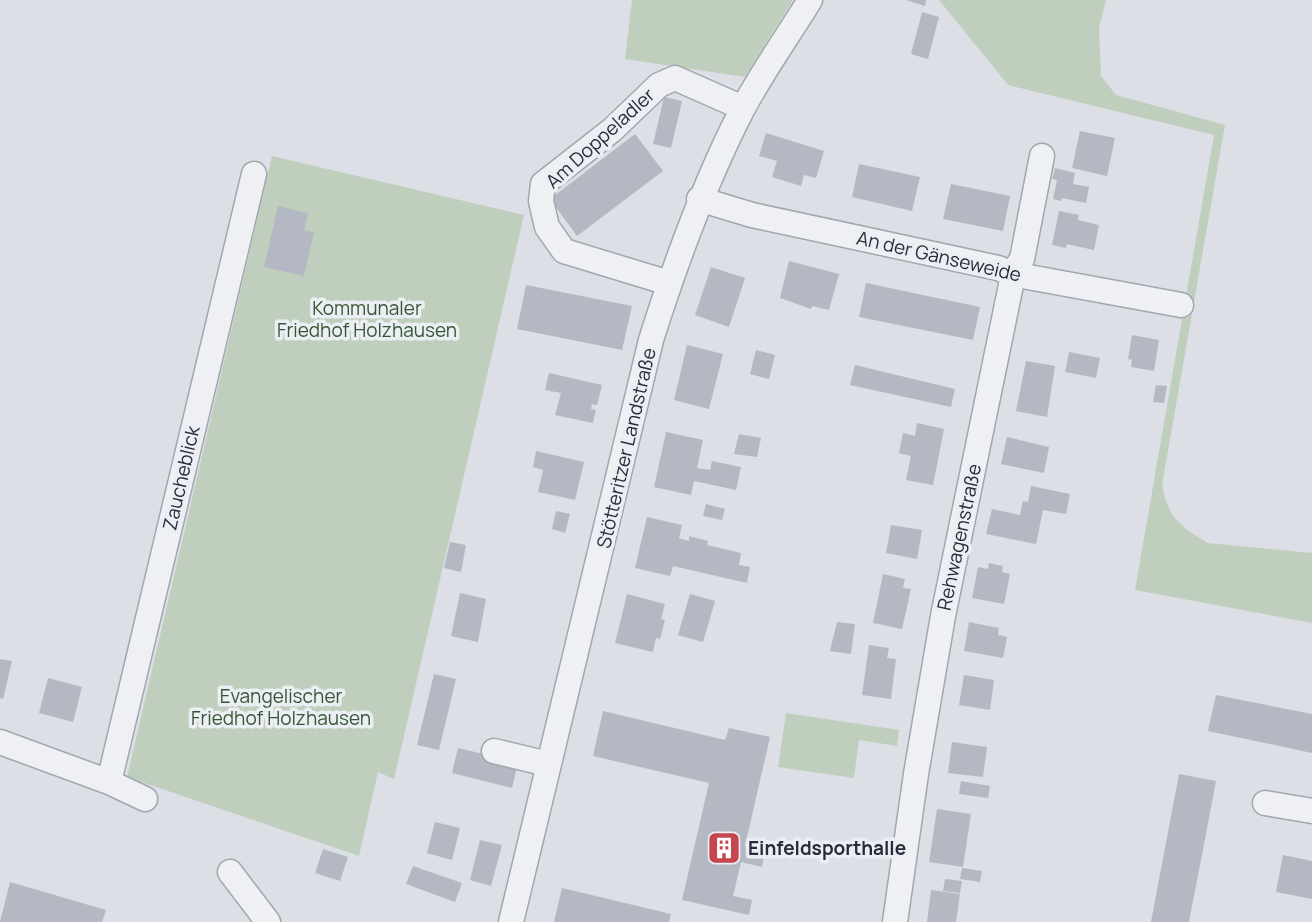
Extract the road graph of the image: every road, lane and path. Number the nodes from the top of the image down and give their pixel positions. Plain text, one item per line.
1 (810, 0) edge
2 (743, 108) junction
3 (1042, 156) dead end
4 (254, 174) dead end
5 (699, 199) junction
6 (1012, 274) junction
7 (669, 282) junction
8 (1181, 305) dead end
9 (0, 742) edge
10 (494, 751) dead end
11 (548, 764) junction
12 (108, 782) junction
13 (145, 799) dead end
14 (1265, 803) dead end
15 (1312, 811) edge
16 (230, 872) dead end
17 (268, 922) edge
18 (511, 922) edge
19 (895, 922) edge

1 - 2 street, Stötteritzer Landstraße
2 - 5 street, Stötteritzer Landstraße
2 - 7 street, Am Doppeladler
3 - 6 street, Rehwagenstraße
4 - 12 street, Zaucheblick
5 - 6 street, An der Gänseweide
5 - 7 street, Stötteritzer Landstraße
6 - 8 street, An der Gänseweide
6 - 19 street, Rehwagenstraße
7 - 11 street, Stötteritzer Landstraße
9 - 12 street
10 - 11 street
11 - 18 street, Stötteritzer Landstraße
12 - 13 street
14 - 15 street
16 - 17 street

